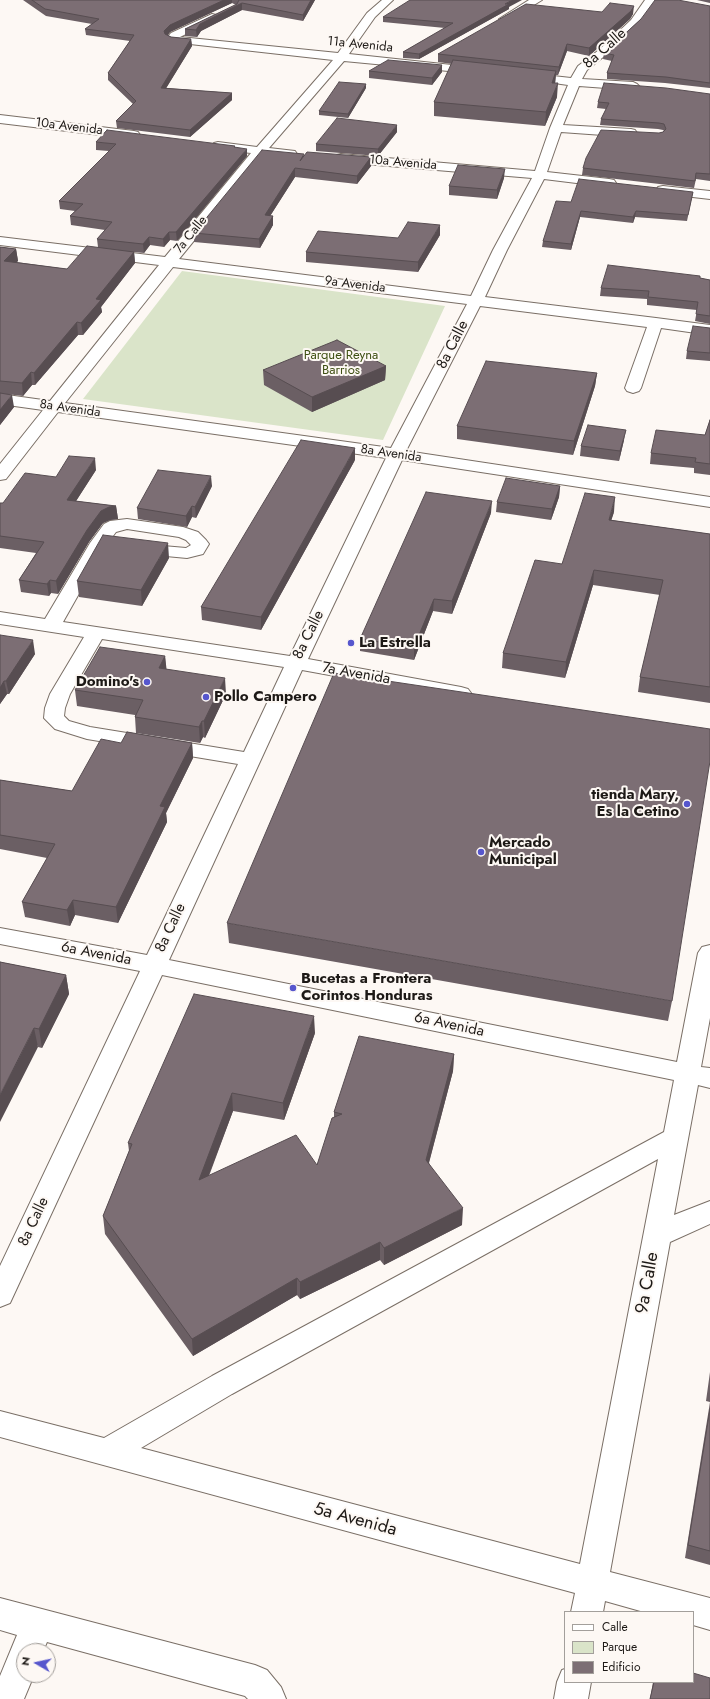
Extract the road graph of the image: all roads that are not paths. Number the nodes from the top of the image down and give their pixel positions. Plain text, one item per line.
1 (388, 0) edge
2 (537, 0) edge
3 (652, 0) edge
4 (226, 10) edge
5 (496, 23) edge
6 (341, 58) junction
7 (435, 58) dead end
8 (421, 65) junction
9 (489, 72) edge
10 (512, 74) edge
11 (575, 82) junction
12 (643, 87) edge
13 (1, 120) edge
14 (556, 128) junction
15 (642, 134) edge
16 (142, 136) edge
17 (205, 144) edge
18 (260, 151) junction
19 (306, 155) edge
20 (330, 157) edge
21 (540, 176) junction
22 (625, 185) edge
23 (648, 188) edge
24 (710, 195) edge
25 (0, 241) edge
26 (169, 262) junction
27 (476, 300) junction
28 (656, 322) junction
29 (710, 330) edge
30 (633, 388) dead end
31 (0, 399) edge
32 (55, 406) junction
33 (396, 454) junction
34 (0, 475) edge
35 (710, 502) edge
36 (112, 545) edge
37 (0, 618) edge
38 (51, 626) junction
39 (96, 633) junction
40 (296, 663) junction
41 (476, 696) edge
42 (251, 760) junction
43 (0, 936) edge
44 (710, 953) edge
45 (154, 964) junction
46 (698, 1076) edge
47 (675, 1138) junction
48 (710, 1212) edge
49 (657, 1235) junction
50 (0, 1295) edge
51 (0, 1424) edge
52 (105, 1453) junction
53 (590, 1598) edge
54 (688, 1611) edge
55 (694, 1612) edge
56 (0, 1614) edge
57 (710, 1614) edge
58 (33, 1638) edge
59 (16, 1678) edge
60 (574, 1683) edge
61 (7, 1699) edge
62 (269, 1699) edge
63 (571, 1699) edge

1 - 6 street, 7a Calle
2 - 5 street
3 - 11 street, 8a Calle
4 - 6 street, 11a Avenida
6 - 8 street, 11a Avenida
6 - 18 street, 7a Calle
7 - 8 street
8 - 9 street, 11a Avenida
10 - 11 street
11 - 12 street
11 - 14 street, 8a Calle
13 - 16 street, 10a Avenida
14 - 15 street
14 - 21 street, 8a Calle
17 - 18 street
18 - 19 street
18 - 26 street, 7a Calle
20 - 21 street, 10a Avenida
21 - 22 street, 10a Avenida
21 - 27 street, 8a Calle
23 - 24 street
25 - 26 street, 9a Avenida
26 - 27 street, 9a Avenida
26 - 32 street, 7a Calle
27 - 28 street, 9a Avenida
27 - 33 street, 8a Calle
28 - 29 street, 9a Avenida
28 - 30 street
31 - 32 street, 8a Avenida
32 - 33 street, 8a Avenida
32 - 34 street, 7a Calle
33 - 35 street, 8a Avenida
33 - 40 street, 8a Calle
36 - 38 street
37 - 38 street, 7a Avenida
38 - 39 street, 7a Avenida
39 - 40 street, 7a Avenida
39 - 42 street
40 - 41 street, 7a Avenida
40 - 42 street, 8a Calle
42 - 45 street, 8a Calle
43 - 45 street, 6a Avenida
44 - 46 street, 9a Calle
45 - 46 street, 6a Avenida
45 - 50 street, 8a Calle
46 - 47 street, 9a Calle
47 - 49 street, 9a Calle
47 - 52 street
48 - 49 street
49 - 53 street, 9a Calle
51 - 52 street, 5a Avenida
52 - 53 street, 5a Avenida
53 - 54 street, 5a Avenida
55 - 57 street, 5a Avenida
56 - 58 street
58 - 62 street
59 - 61 street
60 - 63 street

